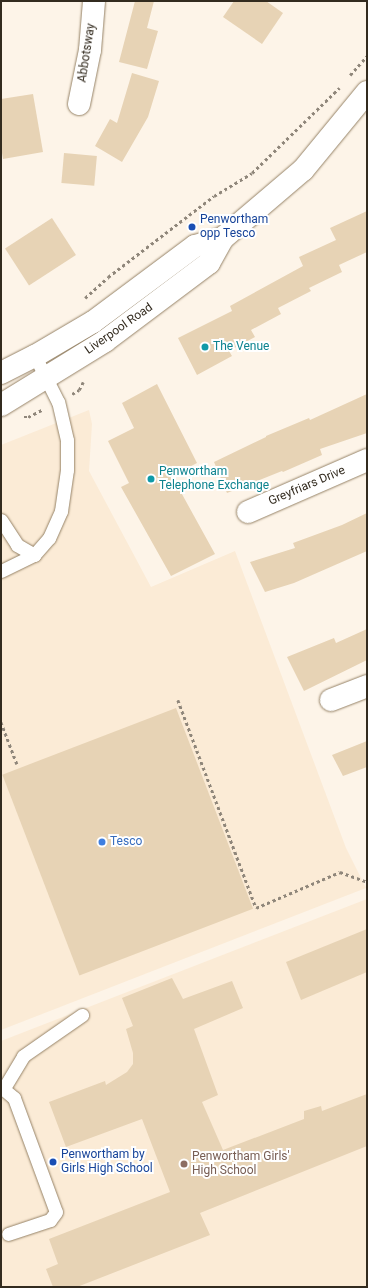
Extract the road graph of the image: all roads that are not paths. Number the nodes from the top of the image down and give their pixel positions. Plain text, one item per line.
1 (94, 1) edge
2 (367, 92) edge
3 (79, 104) dead end
4 (223, 238) junction
5 (35, 356) junction
6 (1, 373) edge
7 (47, 377) junction
8 (1, 405) edge
9 (367, 460) edge
10 (248, 512) dead end
11 (1, 520) edge
12 (6, 537) edge
13 (34, 555) junction
14 (1, 571) edge
15 (367, 686) edge
16 (331, 700) dead end
17 (82, 1016) dead end
18 (2, 1087) edge
19 (8, 1234) dead end

1 - 3 street, Abbotsway
2 - 4 street, Liverpool Road
4 - 5 street, Liverpool Road
4 - 7 street, Liverpool Road
5 - 6 street, Liverpool Road
5 - 7 lane
7 - 8 street, Liverpool Road
7 - 13 lane
9 - 10 street, Greyfriars Drive
11 - 12 lane
12 - 13 lane
13 - 14 lane
15 - 16 street
17 - 18 lane
18 - 19 lane

